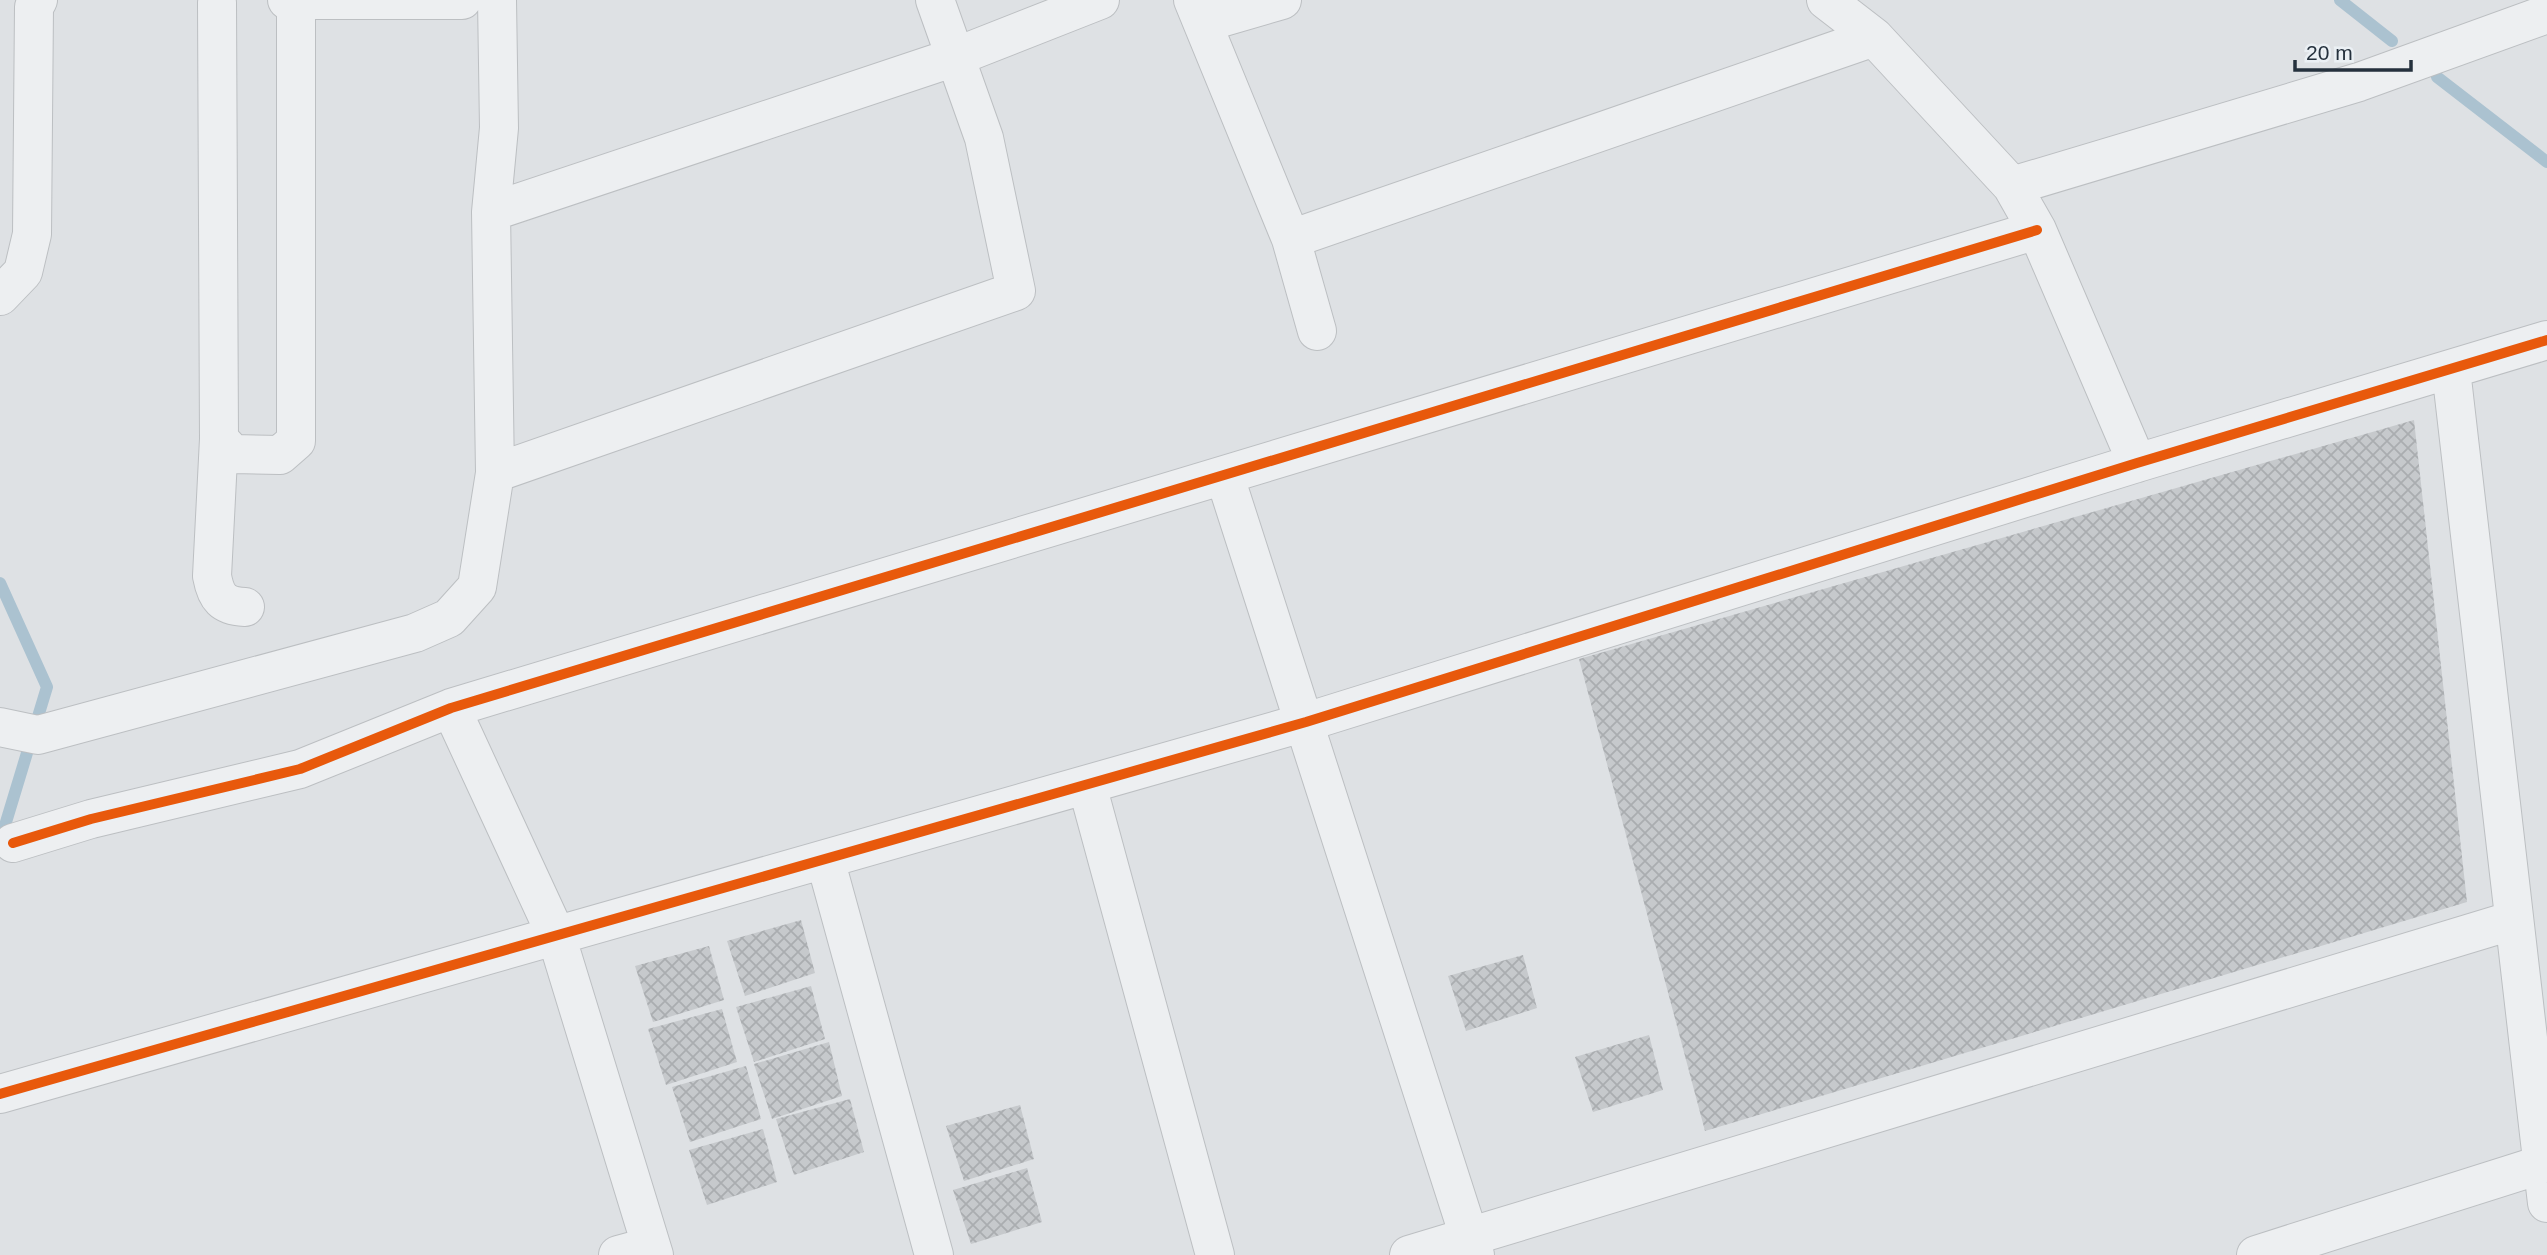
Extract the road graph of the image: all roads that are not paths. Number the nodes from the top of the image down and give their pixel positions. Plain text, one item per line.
1 (38, 0) edge
2 (462, 0) edge
3 (497, 0) edge
4 (934, 0) edge
5 (1100, 0) edge
6 (1282, 0) edge
7 (1826, 0) edge
8 (210, 1) edge
9 (293, 1) edge
10 (1198, 11) edge
11 (2547, 14) edge
12 (1874, 37) junction
13 (955, 57) junction
14 (2012, 186) junction
15 (491, 212) junction
16 (2037, 230) junction
17 (1291, 239) junction
18 (0, 296) edge
19 (1317, 331) dead end
20 (2547, 340) edge
21 (2451, 370) junction
22 (219, 439) junction
23 (2137, 463) junction
24 (495, 473) junction
25 (1226, 477) junction
26 (245, 607) dead end
27 (451, 708) junction
28 (1306, 722) junction
29 (14, 730) edge
30 (1087, 785) junction
31 (13, 843) dead end
32 (825, 859) junction
33 (2514, 920) junction
34 (556, 935) junction
35 (0, 1094) edge
36 (2543, 1164) junction
37 (2547, 1203) edge
38 (1472, 1246) edge
39 (641, 1252) edge
40 (934, 1255) edge
41 (1215, 1255) edge
42 (1409, 1255) edge
43 (2256, 1255) edge

1 - 18 street
2 - 9 street
3 - 15 street
4 - 13 street
5 - 13 street
6 - 10 street
7 - 12 street
8 - 22 street
9 - 22 street
10 - 17 street
11 - 14 street
12 - 14 street
12 - 17 street
13 - 15 street
13 - 24 street
14 - 16 street
15 - 24 street
16 - 23 street
16 - 25 street
17 - 19 street
20 - 21 street
21 - 23 street
21 - 33 street
22 - 26 street
23 - 28 street
24 - 29 street
25 - 27 street
25 - 28 street
27 - 31 street
27 - 34 street
28 - 30 street
28 - 38 street
30 - 32 street
30 - 41 street
32 - 34 street
32 - 40 street
33 - 36 street
33 - 38 street
34 - 35 street
34 - 39 street
36 - 37 street
36 - 43 street
38 - 42 street

